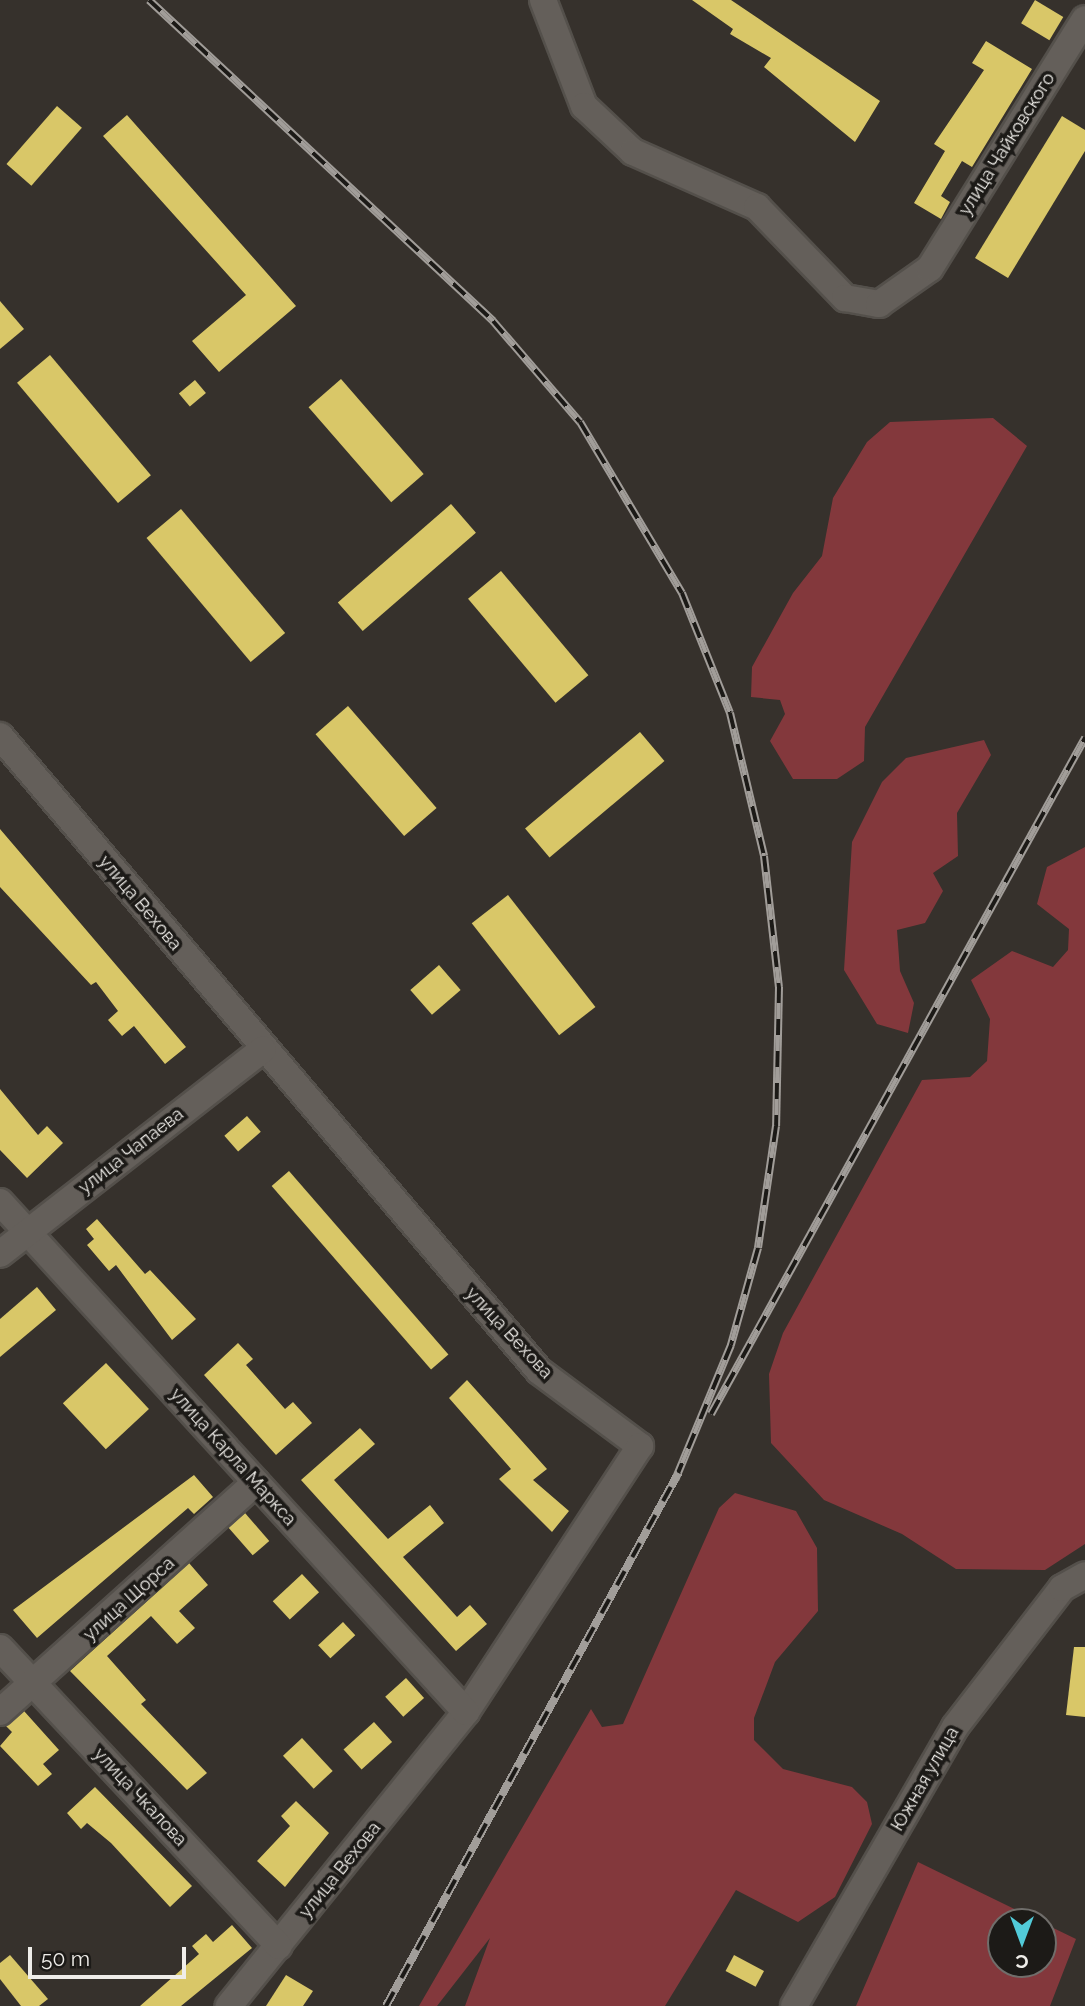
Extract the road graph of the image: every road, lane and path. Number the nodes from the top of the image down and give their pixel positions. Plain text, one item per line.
1 (543, 0) edge
2 (1072, 0) edge
3 (1085, 9) edge
4 (1085, 19) edge
5 (0, 736) edge
6 (263, 1049) junction
7 (0, 1202) edge
8 (27, 1231) junction
9 (0, 1254) edge
10 (256, 1482) junction
11 (1085, 1575) edge
12 (0, 1648) edge
13 (35, 1685) junction
14 (0, 1712) edge
15 (466, 1712) junction
16 (279, 1946) junction
17 (229, 2006) edge
18 (794, 2006) edge

1 - 4 street, улица Чайковского
2 - 3 street
5 - 6 street, улица Вехова
6 - 8 street, улица Чапаева
6 - 15 street, улица Вехова
7 - 8 street, улица Карла Маркса
8 - 9 street, улица Чапаева
8 - 10 street, улица Карла Маркса
10 - 13 street, улица Щорса
10 - 15 street, улица Карла Маркса
11 - 18 street, Южная улица
12 - 13 street, улица Чкалова
13 - 14 street, улица Щорса
13 - 16 street, улица Чкалова
15 - 16 street, улица Вехова
16 - 17 street, улица Вехова

